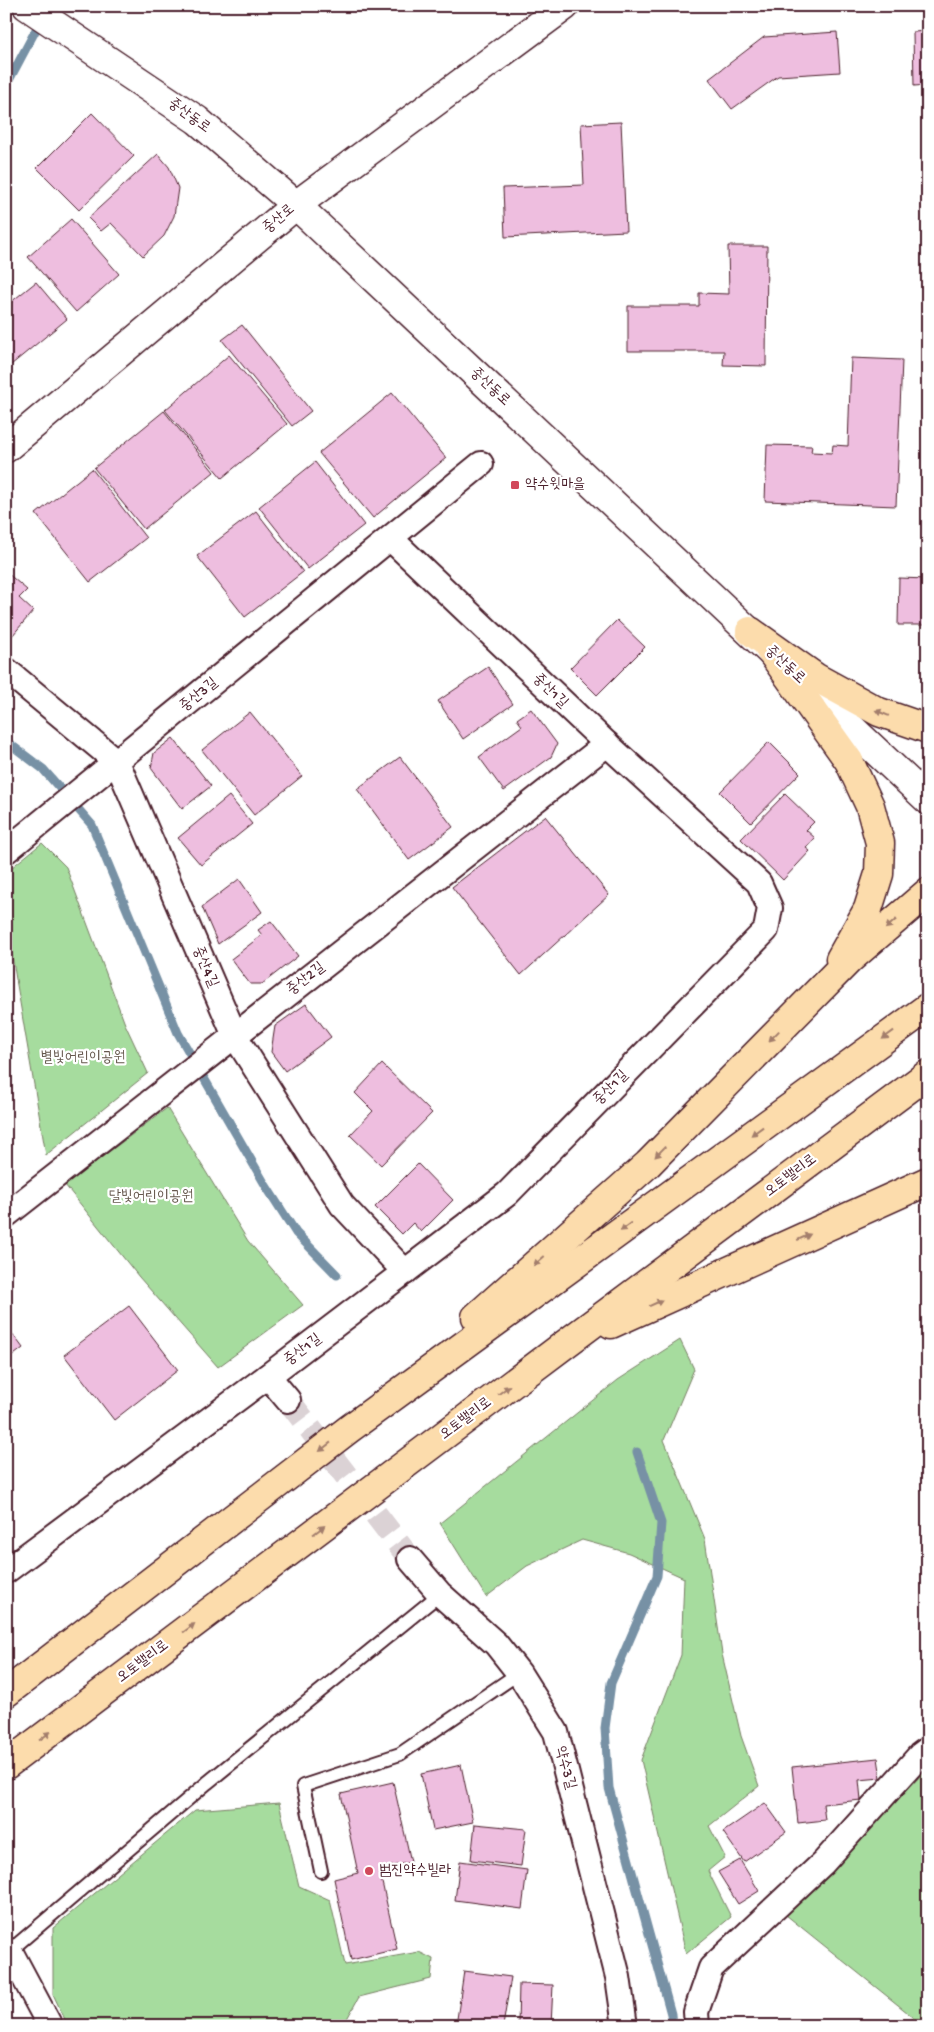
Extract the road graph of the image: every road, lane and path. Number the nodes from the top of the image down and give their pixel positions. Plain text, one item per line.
1 (27, 6) edge
2 (565, 6) edge
3 (296, 205) junction
4 (6, 448) edge
5 (481, 464) dead end
6 (391, 539) junction
7 (760, 640) junction
8 (6, 670) edge
9 (928, 729) edge
10 (606, 744) junction
11 (116, 762) junction
12 (928, 800) edge
13 (6, 851) edge
14 (928, 892) edge
15 (825, 984) junction
16 (928, 1006) edge
17 (234, 1036) junction
18 (928, 1074) edge
19 (928, 1182) edge
20 (6, 1214) edge
21 (405, 1272) junction
22 (564, 1345) junction
23 (268, 1376) junction
24 (288, 1400) tunnel mouth
25 (349, 1429) junction
26 (410, 1559) tunnel mouth
27 (6, 1571) edge
28 (440, 1594) junction
29 (519, 1672) junction
30 (6, 1693) edge
31 (928, 1749) edge
32 (6, 1765) edge
33 (321, 1871) dead end
34 (8, 1953) edge
35 (50, 2026) edge
36 (625, 2026) edge
37 (697, 2026) edge

1 - 3 street, 중산동로
2 - 3 street, 중산로
3 - 4 street, 중산로
3 - 7 street, 중산동로
5 - 6 street, 중산3길
6 - 10 street, 중산1길
6 - 11 street, 중산3길
9 -> 7 highway
7 - 12 street, 중산동로
7 - 15 highway
8 - 11 street, 중산4길
10 - 17 street, 중산2길
10 - 21 street, 중산1길
11 - 13 street, 중산3길
11 - 17 street, 중산4길
14 -> 15 highway
15 -> 25 highway
16 -> 25 highway
17 - 20 street, 중산2길
17 - 21 street, 중산4길
18 - 22 highway, 오토밸리로
22 -> 19 highway
21 - 23 street, 중산1길
32 -> 22 highway, 오토밸리로
23 - 24 street
23 - 27 street, 중산1길
25 -> 30 highway
26 - 28 street, 약수3길
28 - 29 street, 약수3길
28 - 34 lane
29 - 33 lane
29 - 36 street, 약수3길
31 - 37 street
34 - 35 street

